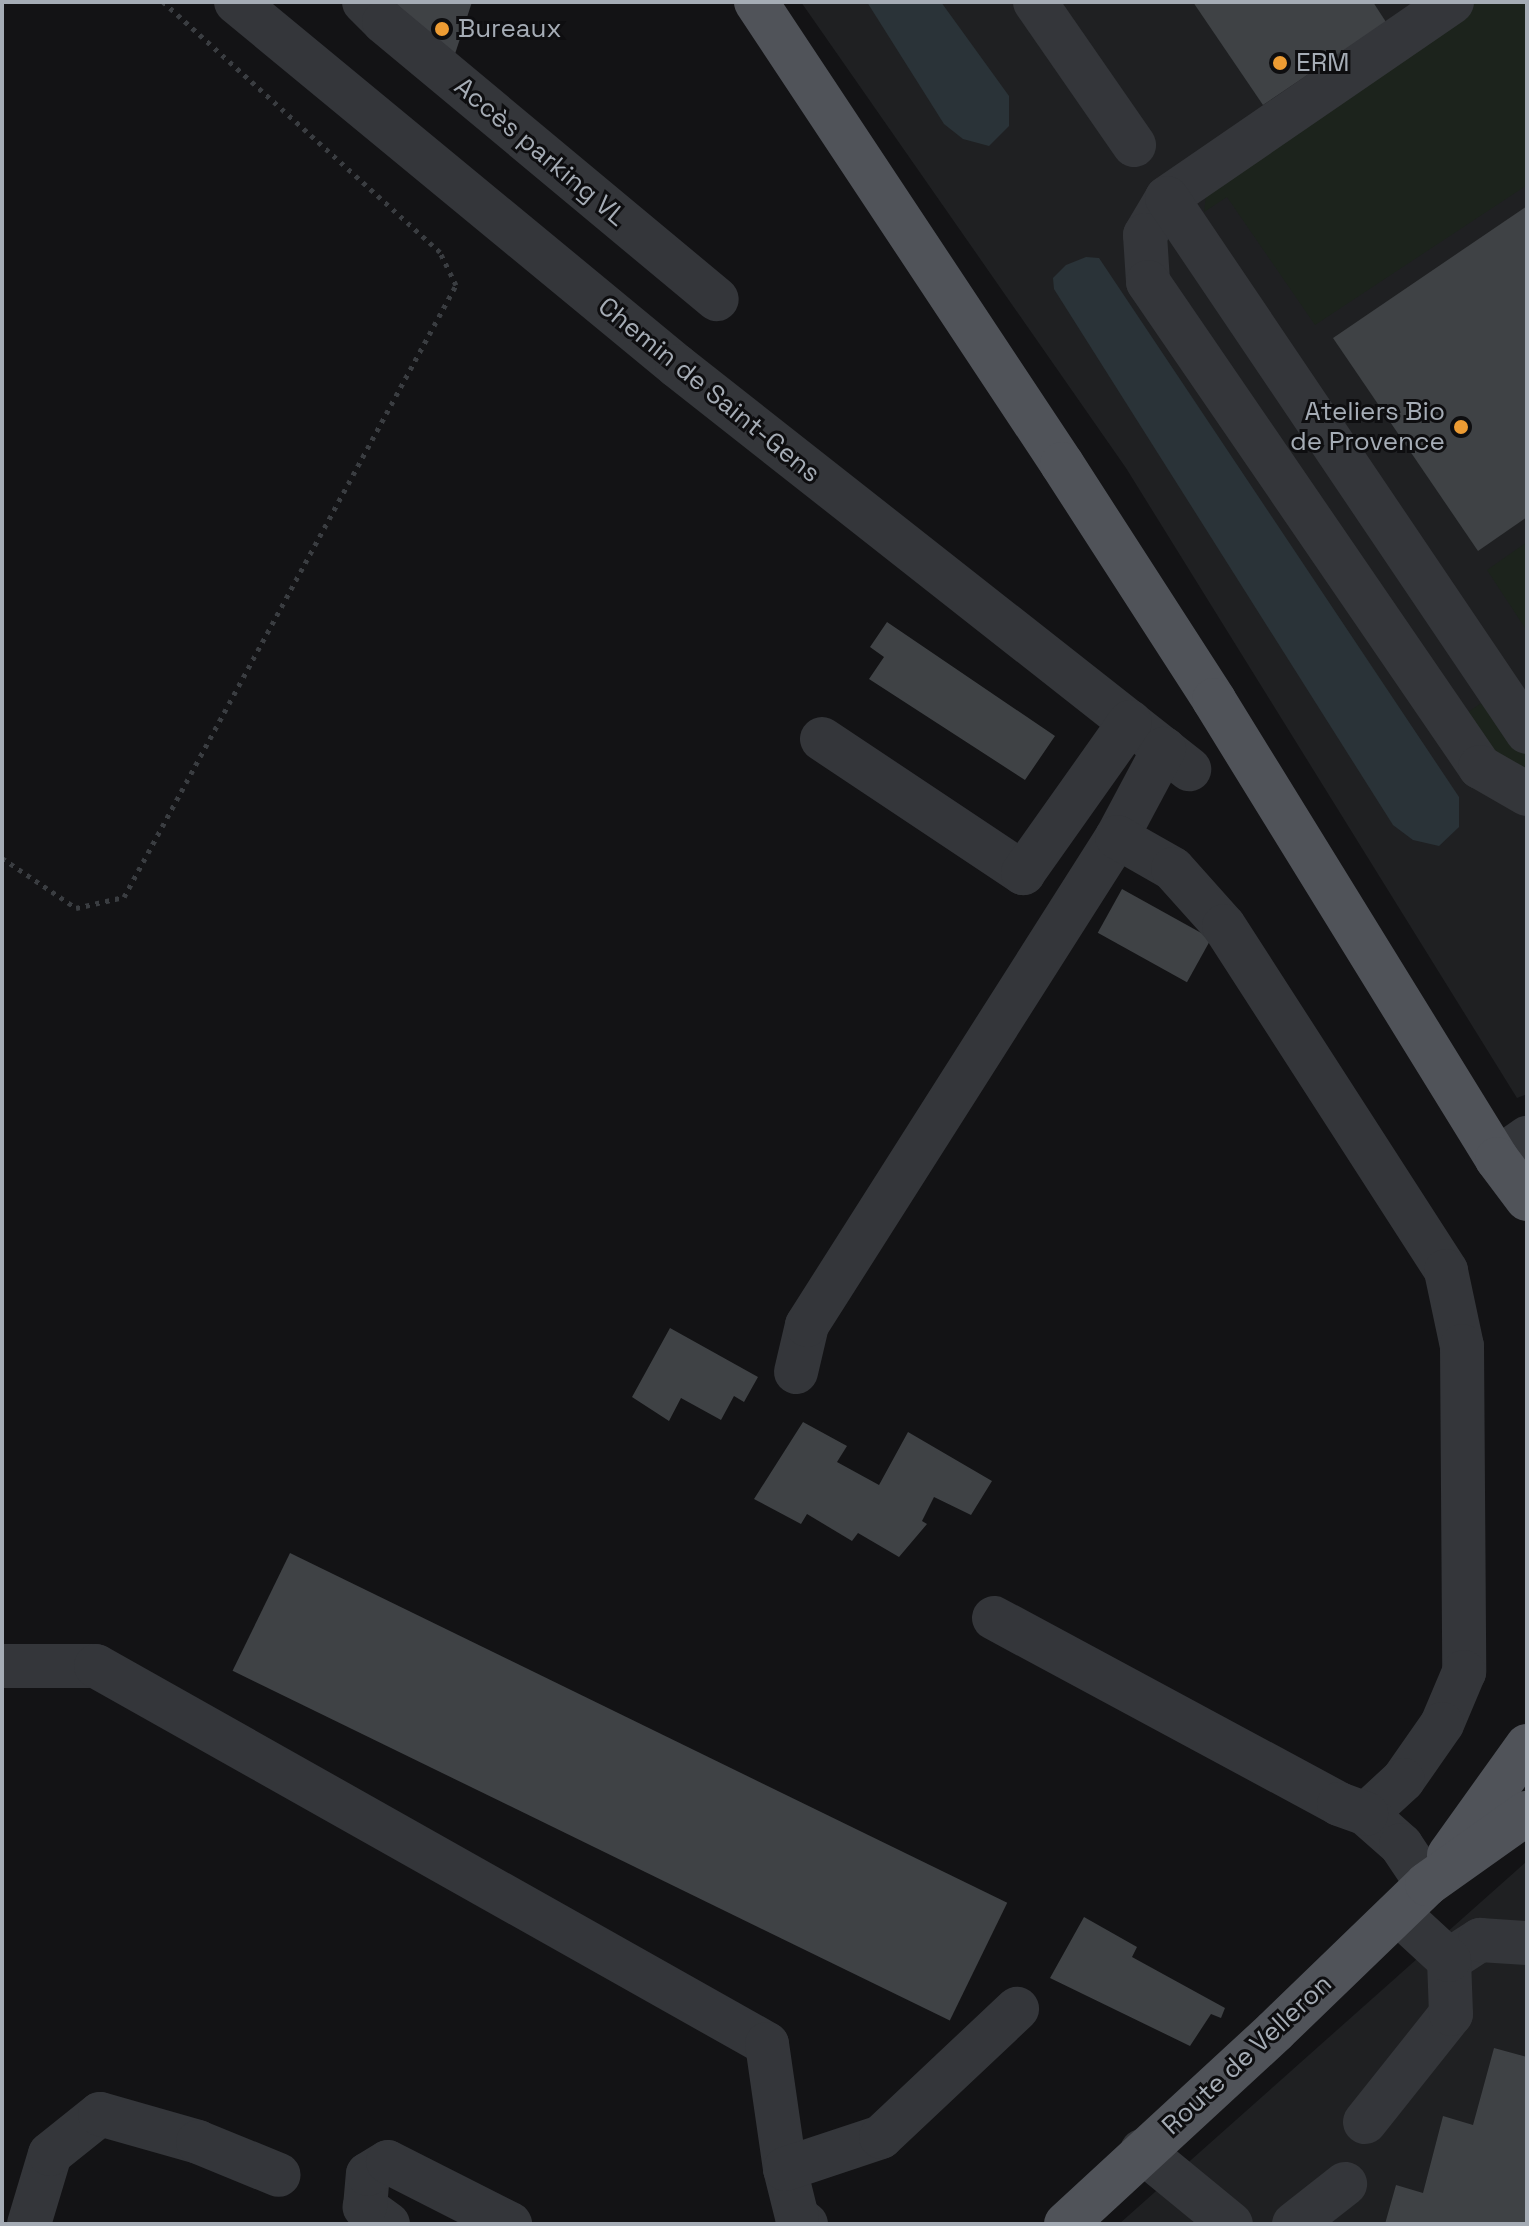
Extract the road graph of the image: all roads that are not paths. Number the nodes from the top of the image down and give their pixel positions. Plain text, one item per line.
1 (236, 2) edge
2 (364, 2) edge
3 (756, 2) edge
4 (1035, 2) edge
5 (1452, 2) edge
6 (1134, 145) dead end
7 (1167, 198) junction
8 (717, 299) dead end
9 (1130, 722) junction
10 (1527, 732) edge
11 (822, 739) dead end
12 (1527, 794) edge
13 (1117, 837) junction
14 (1515, 1169) edge
15 (1527, 1225) edge
16 (796, 1372) dead end
17 (994, 1618) dead end
18 (2, 1666) edge
19 (1527, 1746) edge
20 (1527, 1813) edge
21 (1366, 1814) junction
22 (1412, 1899) junction
23 (1527, 1943) edge
24 (1449, 1960) junction
25 (1017, 2009) dead end
26 (1365, 2122) dead end
27 (1142, 2151) junction
28 (785, 2169) junction
29 (279, 2175) dead end
30 (1345, 2184) dead end
31 (29, 2224) edge
32 (388, 2224) edge
33 (510, 2224) edge
34 (806, 2224) edge
35 (1066, 2224) edge
36 (1231, 2224) edge
37 (1294, 2224) edge

1 - 9 street, Chemin de Saint-Gens
2 - 8 street, Accès parking VL
3 - 14 main road
4 - 6 street
5 - 7 street
7 - 10 street
7 - 12 street
9 - 11 street
9 - 13 street, Chemin de Saint-Gens
13 - 16 street
13 - 21 street
14 - 15 main road
17 - 21 street
18 - 28 street
19 - 22 main road, Route de Velleron
20 - 22 main road, Route de Velleron
21 - 22 street
22 - 24 street
22 - 27 main road, Route de Velleron
23 - 24 street
24 - 26 street
25 - 28 street
27 - 35 main road, Route de Velleron
27 - 36 street
28 - 34 street
29 - 31 street
30 - 37 street
32 - 33 street

